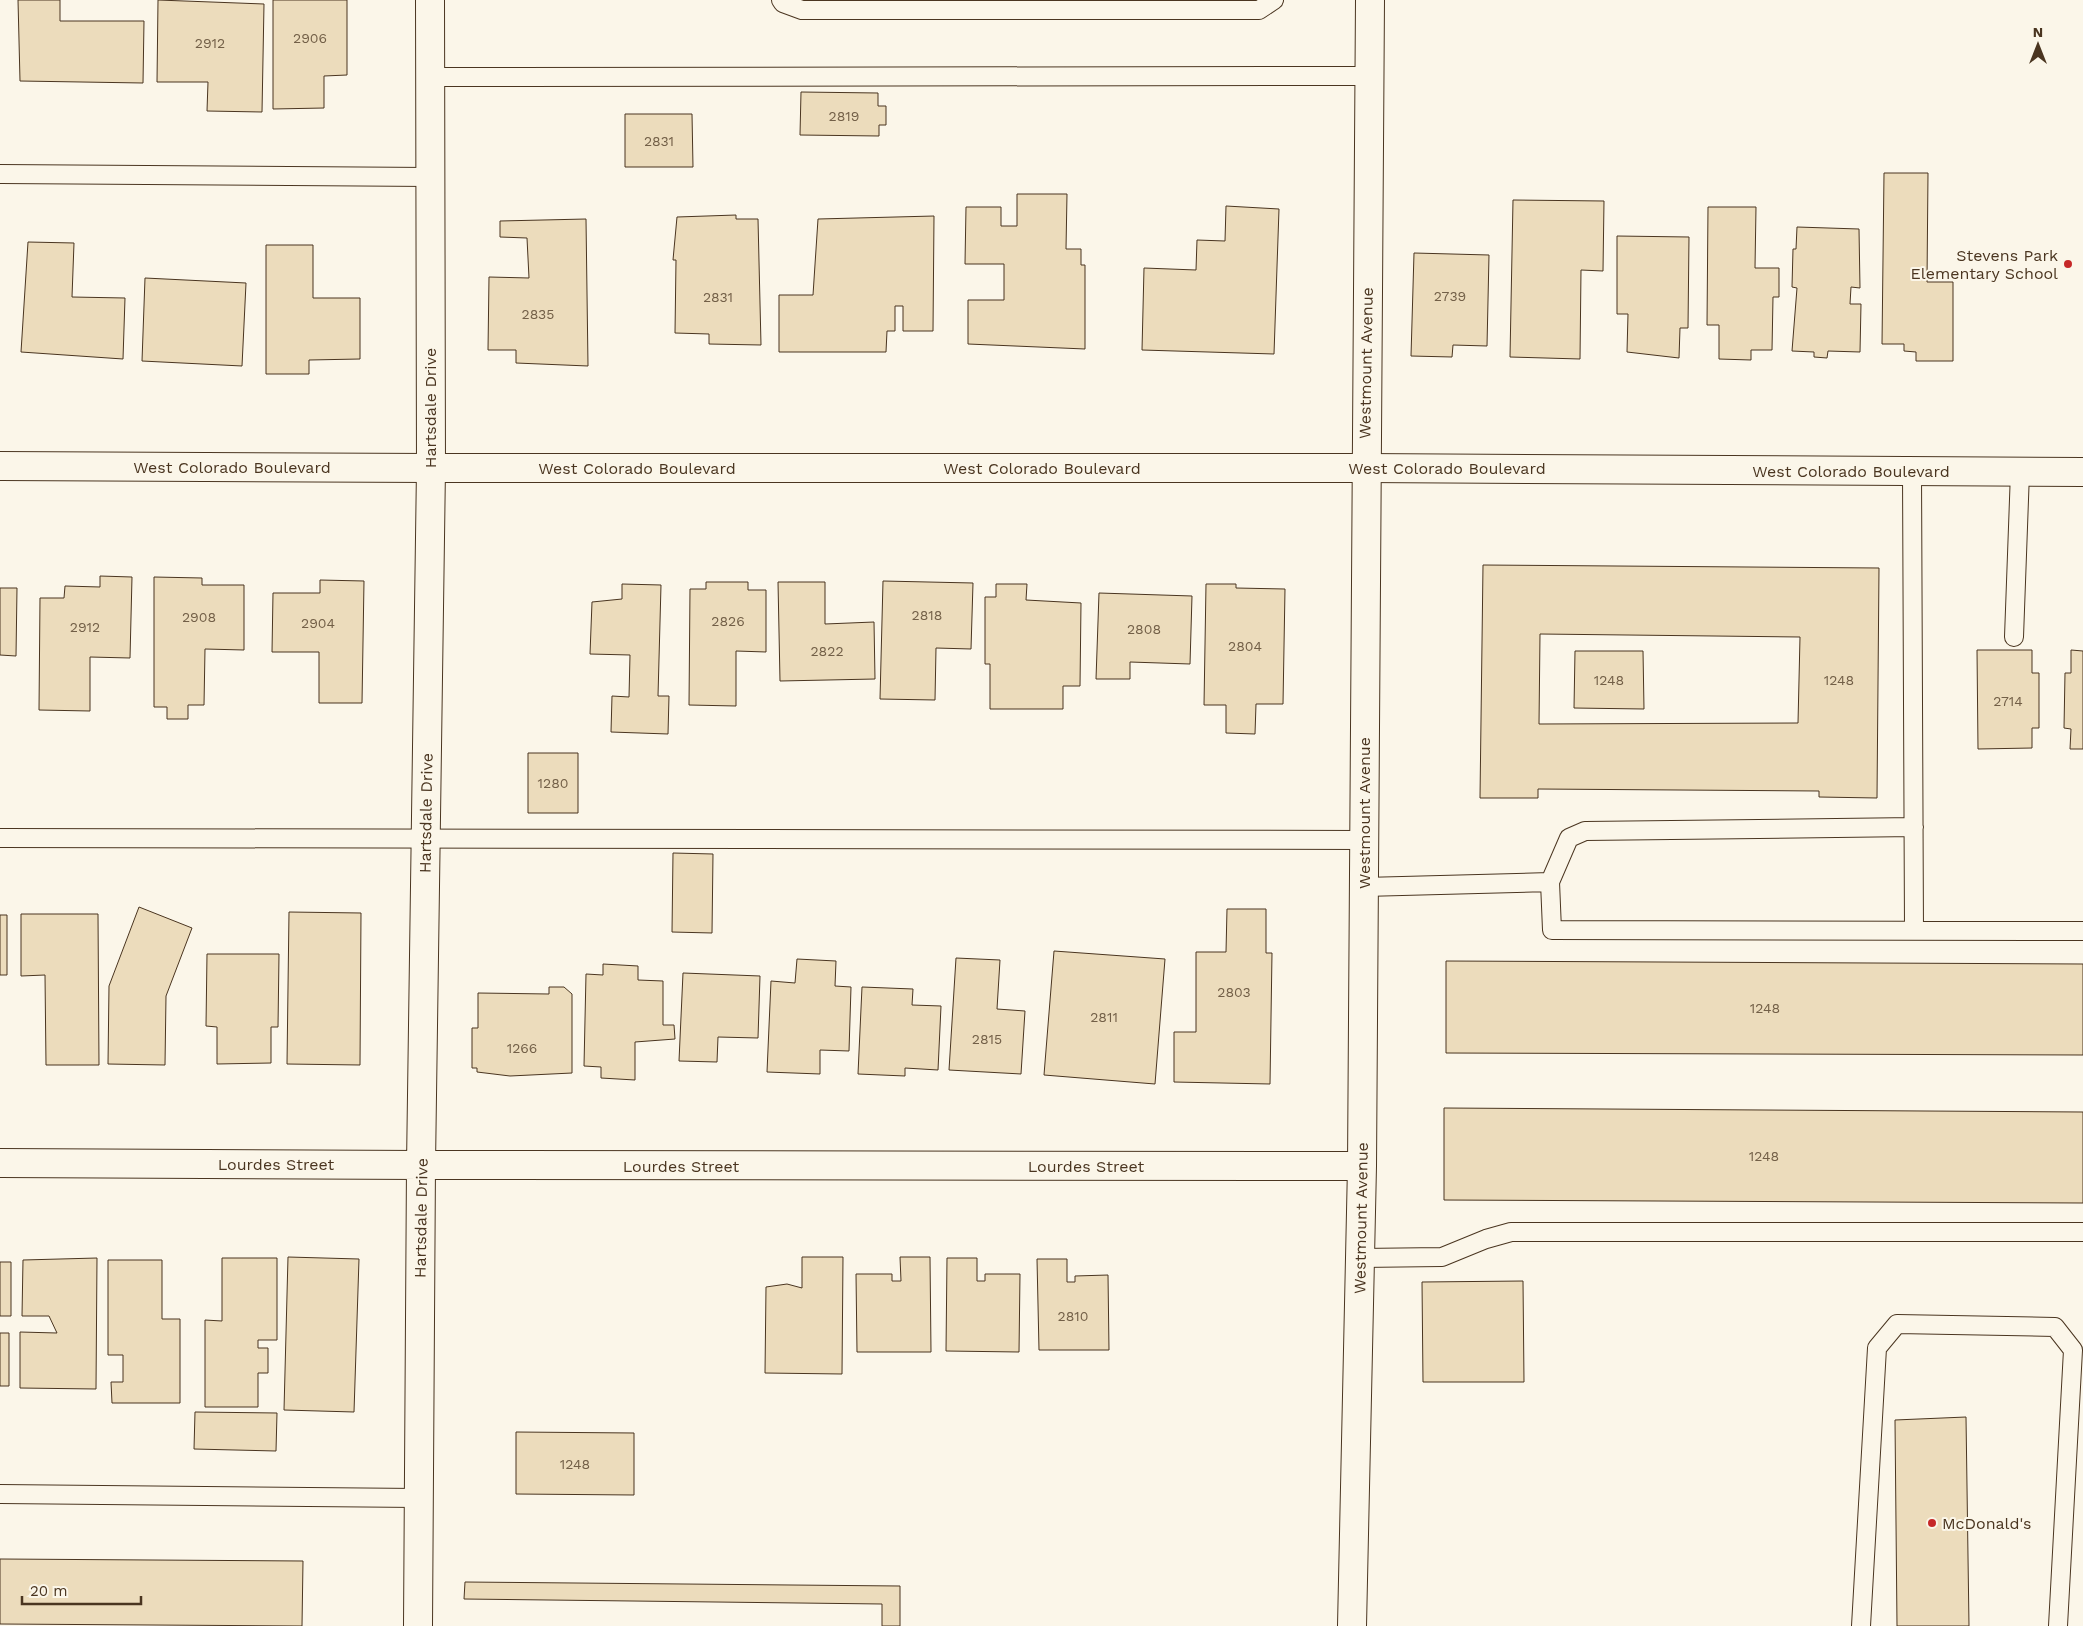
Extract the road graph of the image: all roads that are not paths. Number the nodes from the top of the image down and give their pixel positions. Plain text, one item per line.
1 (430, 0) edge
2 (781, 0) edge
3 (1274, 0) edge
4 (1370, 0) edge
5 (1369, 76) junction
6 (430, 77) junction
7 (0, 174) edge
8 (430, 177) junction
9 (0, 466) edge
10 (431, 468) junction
11 (1365, 468) junction
12 (1912, 472) junction
13 (2020, 472) junction
14 (2083, 472) edge
15 (2014, 637) dead end
16 (1914, 827) junction
17 (0, 838) edge
18 (425, 840) junction
19 (1364, 840) junction
20 (1550, 882) junction
21 (1364, 887) junction
22 (1914, 930) junction
23 (2083, 931) edge
24 (0, 1163) edge
25 (421, 1166) junction
26 (1362, 1166) junction
27 (2083, 1232) edge
28 (1360, 1258) junction
29 (2078, 1363) edge
30 (0, 1494) edge
31 (418, 1498) junction
32 (418, 1626) edge
33 (1352, 1626) edge
34 (1861, 1626) edge
35 (2058, 1626) edge

1 - 6 street, Hartsdale Drive
2 - 3 lane
4 - 5 street, Westmount Avenue
5 - 6 lane
5 - 11 street, Westmount Avenue
6 - 8 street, Hartsdale Drive
7 - 8 lane
8 - 10 street, Hartsdale Drive
9 - 10 street, West Colorado Boulevard
10 - 11 street, West Colorado Boulevard
10 - 18 street, Hartsdale Drive
11 - 12 street, West Colorado Boulevard
11 - 19 street, Westmount Avenue
12 - 13 street, West Colorado Boulevard
12 - 16 lane
13 - 14 street, West Colorado Boulevard
13 - 15 lane
16 - 20 lane
16 - 22 lane
17 - 18 lane
18 - 19 lane
18 - 25 street, Hartsdale Drive
19 - 21 street, Westmount Avenue
20 - 21 lane
20 - 22 lane
21 - 26 street, Westmount Avenue
22 - 23 lane
24 - 25 street, Lourdes Street
25 - 26 street, Lourdes Street
25 - 31 street, Hartsdale Drive
26 - 28 street, Westmount Avenue
27 - 28 lane
28 - 33 street, Westmount Avenue
29 - 34 lane
29 - 35 lane
30 - 31 lane
31 - 32 street, Hartsdale Drive

